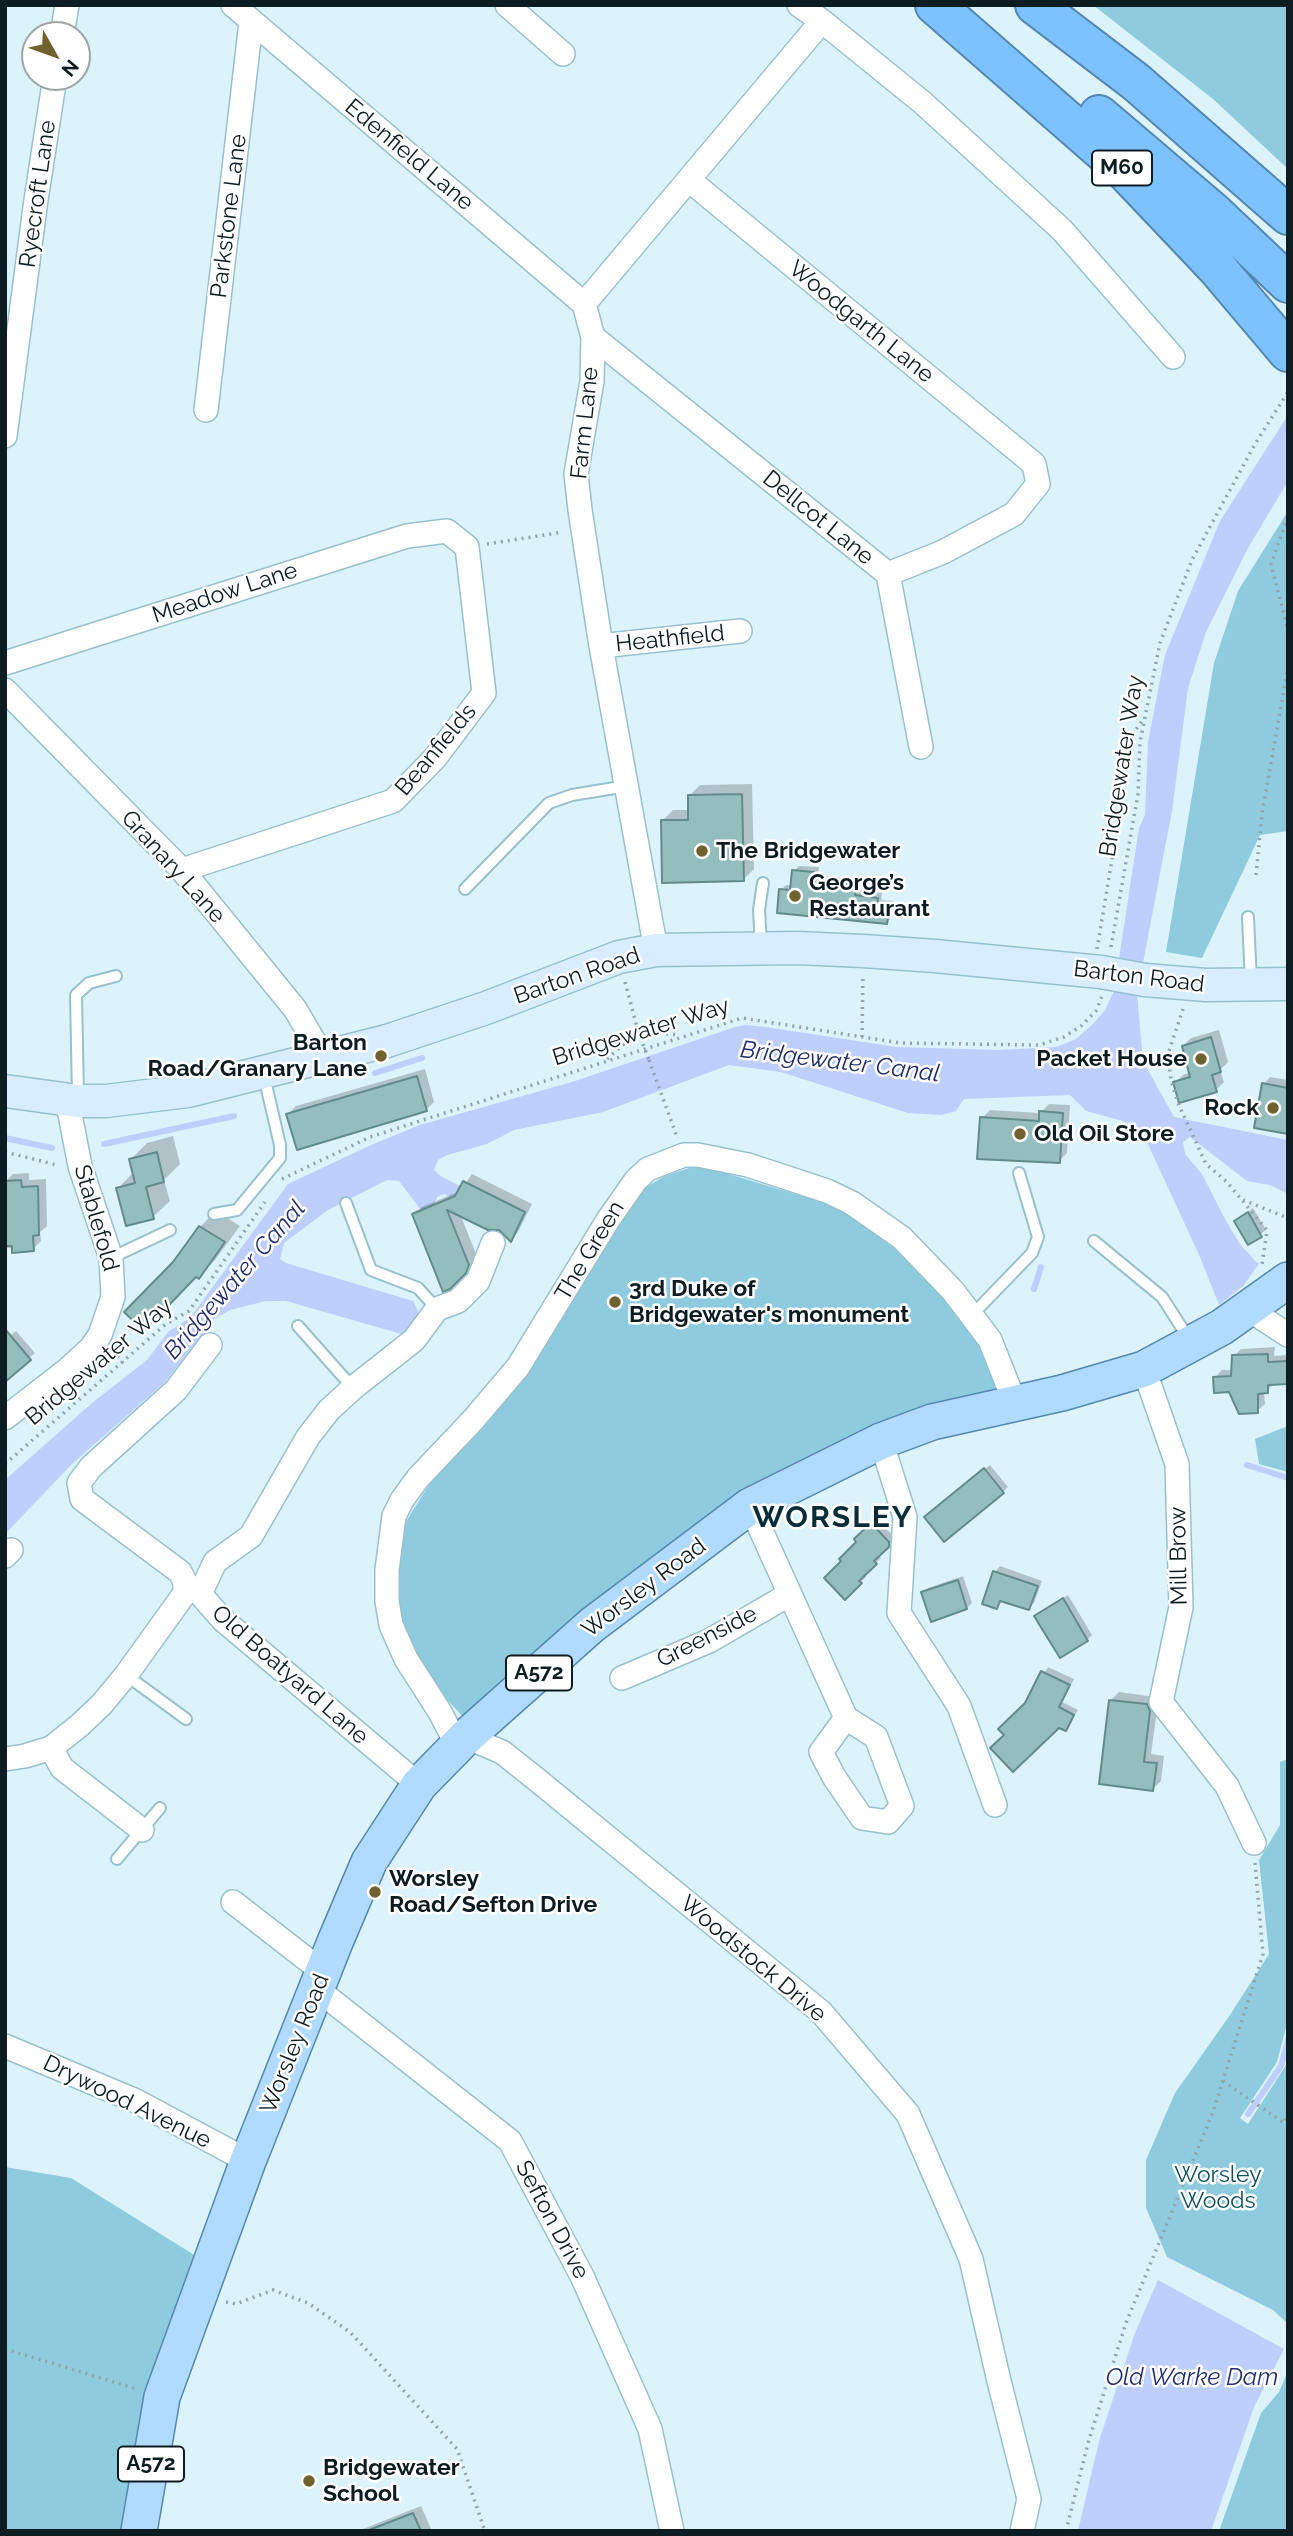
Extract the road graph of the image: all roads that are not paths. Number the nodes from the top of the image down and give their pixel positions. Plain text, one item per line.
1 (233, 5) edge
2 (507, 5) edge
3 (799, 5) edge
4 (935, 5) edge
5 (945, 5) edge
6 (1035, 5) edge
7 (822, 20) junction
8 (251, 22) junction
9 (562, 54) dead end
10 (53, 91) edge
11 (689, 180) junction
12 (1288, 215) edge
13 (1288, 283) edge
14 (584, 304) junction
15 (593, 337) junction
16 (1288, 352) edge
17 (1173, 357) dead end
18 (206, 410) dead end
19 (5, 436) edge
20 (1034, 464) joint
21 (467, 547) joint
22 (888, 574) junction
23 (740, 631) dead end
24 (601, 646) junction
25 (5, 663) edge
26 (5, 690) edge
27 (921, 747) dead end
28 (626, 786) junction
29 (182, 870) junction
30 (763, 883) dead end
31 (465, 889) dead end
32 (1248, 917) dead end
33 (761, 948) junction
34 (656, 950) junction
35 (116, 976) dead end
36 (1288, 984) edge
37 (1251, 986) junction
38 (324, 1058) junction
39 (264, 1073) junction
40 (5, 1091) edge
41 (72, 1100) junction
42 (1019, 1173) dead end
43 (346, 1203) dead end
44 (214, 1213) dead end
45 (170, 1230) dead end
46 (1094, 1241) dead end
47 (493, 1243) dead end
48 (111, 1258) junction
49 (1266, 1287) edge
50 (437, 1309) junction
51 (972, 1315) junction
52 (298, 1326) dead end
53 (1288, 1335) edge
54 (210, 1345) dead end
55 (1192, 1345) junction
56 (1144, 1369) junction
57 (353, 1388) junction
58 (1015, 1402) junction
59 (7, 1414) edge
60 (881, 1441) junction
61 (750, 1506) junction
62 (790, 1594) junction
63 (126, 1675) junction
64 (622, 1678) dead end
65 (846, 1718) dead end
66 (186, 1719) dead end
67 (462, 1741) junction
68 (51, 1748) junction
69 (5, 1759) edge
70 (419, 1785) junction
71 (995, 1805) dead end
72 (160, 1808) dead end
73 (142, 1830) junction
74 (1254, 1843) road end
75 (117, 1859) dead end
76 (233, 1902) dead end
77 (320, 1981) junction
78 (5, 2046) edge
79 (248, 2161) junction
80 (139, 2531) edge
81 (672, 2531) edge
82 (1022, 2531) edge

1 - 8 street, Edenfield Lane
2 - 9 street
3 - 7 street
4 - 16 highway, M60
5 - 13 highway, M60
6 - 12 highway
7 - 11 street
7 - 17 street
8 - 14 street, Edenfield Lane
8 - 18 street, Parkstone Lane
10 - 19 street, Ryecroft Lane
11 - 14 street
11 - 20 street, Woodgarth Lane
14 - 15 street, Farm Lane
15 - 22 street, Dellcot Lane
15 - 24 street, Farm Lane
20 - 22 street, Dellcot Lane
21 - 25 street, Meadow Lane
21 - 29 street, Beanfields
22 - 27 street
23 - 24 street, Heathfield
24 - 28 street, Farm Lane
26 - 29 street, Granary Lane
28 - 31 lane
28 - 34 street, Farm Lane
29 - 38 street, Granary Lane
30 - 33 lane
32 - 37 lane
33 - 34 main road, Barton Road
33 - 37 main road, Barton Road, bridge
34 - 38 main road, Barton Road
35 - 41 lane
36 - 37 main road, Barton Road
38 - 39 main road, Barton Road
39 - 41 main road, Barton Road
39 - 44 lane
40 - 41 main road, Barton Road
41 - 48 street, Stablefold
42 - 51 lane
43 - 50 lane
45 - 48 lane
46 - 55 lane
47 - 50 street, Old Boatyard Lane
48 - 59 street, Stablefold
49 - 53 street
49 - 55 main road, Worsley Road / A572
50 - 57 street, Old Boatyard Lane
51 - 58 street, The Green
51 - 67 street, The Green
52 - 57 lane
54 - 63 street
55 - 56 main road, Worsley Road / A572
56 - 58 main road, Worsley Road / A572
56 - 74 street, Mill Brow
57 - 70 street, Old Boatyard Lane
58 - 60 main road, Worsley Road / A572
60 - 61 main road, Worsley Road / A572
60 - 71 street
61 - 62 street
61 - 67 main road, Worsley Road / A572
62 - 64 street, Greenside
62 - 65 street
63 - 66 lane
63 - 68 street
67 - 70 main road, Worsley Road / A572
67 - 82 street, Woodstock Drive
68 - 69 street
68 - 73 street
70 - 77 main road, Worsley Road / A572
72 - 73 lane
73 - 75 lane
76 - 77 street, Sefton Drive
77 - 79 main road, Worsley Road / A572
77 - 81 street, Sefton Drive
78 - 79 street, Drywood Avenue
79 - 80 main road, Worsley Road / A572

